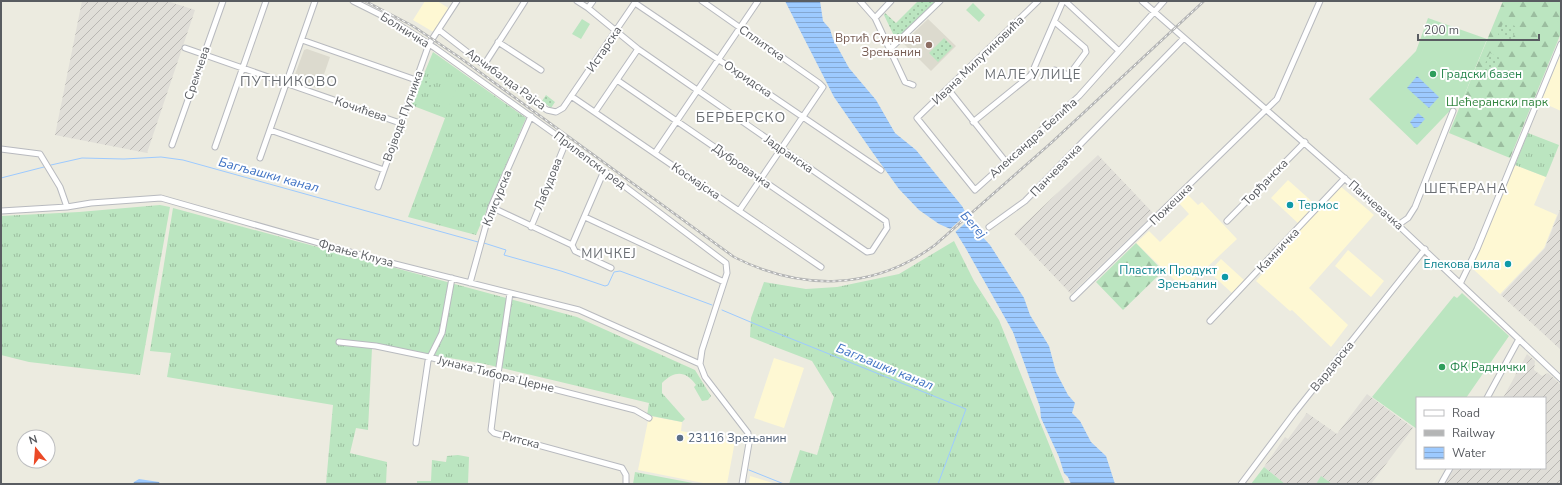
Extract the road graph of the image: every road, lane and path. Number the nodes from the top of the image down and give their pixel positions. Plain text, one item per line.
1 (222, 1) edge
2 (266, 1) edge
3 (315, 1) edge
4 (353, 1) edge
5 (457, 1) edge
6 (525, 1) edge
7 (577, 1) edge
8 (593, 1) edge
9 (702, 1) edge
10 (758, 1) edge
11 (860, 1) edge
12 (891, 1) edge
13 (940, 1) edge
14 (1038, 1) edge
15 (1064, 1) edge
16 (1142, 1) edge
17 (1164, 1) edge
18 (1320, 1) edge
19 (635, 2) edge
20 (588, 8) junction
21 (1154, 12) junction
22 (875, 18) junction
23 (1055, 22) junction
24 (740, 28) junction
25 (439, 30) junction
26 (615, 31) junction
27 (1184, 38) junction
28 (302, 40) junction
29 (498, 42) junction
30 (429, 44) junction
31 (1561, 44) edge
32 (185, 48) dead end
33 (435, 48) joint
34 (638, 49) junction
35 (890, 49) junction
36 (1119, 51) junction
37 (204, 54) junction
38 (719, 60) junction
39 (484, 65) junction
40 (242, 68) junction
41 (541, 70) dead end
42 (1055, 70) dead end
43 (416, 80) junction
44 (617, 80) junction
45 (287, 83) junction
46 (913, 85) dead end
47 (948, 89) junction
48 (698, 91) junction
49 (571, 96) junction
50 (1267, 109) junction
51 (1453, 111) dead end
52 (595, 112) junction
53 (531, 116) junction
54 (804, 117) junction
55 (677, 121) junction
56 (973, 122) junction
57 (400, 123) junction
58 (270, 130) junction
59 (566, 142) junction
60 (1305, 142) junction
61 (172, 145) dead end
62 (215, 147) dead end
63 (781, 148) junction
64 (1, 149) edge
65 (655, 154) junction
66 (260, 158) dead end
67 (1006, 162) junction
68 (384, 170) junction
69 (604, 170) junction
70 (881, 170) dead end
71 (1345, 178) junction
72 (760, 179) junction
73 (378, 187) dead end
74 (975, 190) joint
75 (67, 207) junction
76 (491, 207) junction
77 (739, 211) junction
78 (1, 212) edge
79 (585, 217) junction
80 (1226, 221) dead end
81 (1398, 225) junction
82 (531, 226) junction
83 (989, 227) dead end
84 (572, 245) junction
85 (1425, 249) junction
86 (867, 252) joint
87 (821, 266) dead end
88 (611, 268) dead end
89 (452, 278) junction
90 (724, 282) junction
91 (1461, 282) junction
92 (470, 283) junction
93 (510, 293) junction
94 (1073, 298) dead end
95 (1210, 321) dead end
96 (1519, 340) junction
97 (339, 342) dead end
98 (429, 357) junction
99 (700, 364) junction
100 (498, 374) junction
101 (1561, 379) edge
102 (1488, 397) edge
103 (649, 418) dead end
104 (416, 443) dead end
105 (1449, 469) edge
106 (626, 484) edge
107 (742, 484) edge
108 (1241, 484) edge
109 (1441, 484) edge

1 - 37 street, Сремчева
2 - 40 street
3 - 28 street
4 - 30 street, Болничка
5 - 25 street, Војводе Путника
6 - 29 street
7 - 20 street, Јадранска
8 - 20 street
9 - 24 street, Сплитска
10 - 24 street
11 - 22 street
12 - 22 street
13 - 35 street
14 - 47 street, Ивана Милутиновића
15 - 23 street
15 - 36 street
16 - 21 street, Панчевачка
17 - 21 street, Александра Белића
18 - 50 street, Пожешка
19 - 26 street, Истарска
19 - 38 street, Охридска
20 - 26 street, Јадранска
21 - 27 street, Панчевачка
21 - 36 street, Александра Белића
22 - 35 street
23 - 42 street
23 - 56 street
24 - 38 street
24 - 54 street, Сплитска
25 - 30 street, Војводе Путника
25 - 39 street, Арчибалда Рајса
26 - 34 street, Јадранска
26 - 49 street, Истарска
27 - 50 street, Панчевачка
27 - 83 street, Панчевачка
28 - 43 street
28 - 45 street
29 - 39 street
29 - 41 street
30 - 33 street, Болничка
30 - 43 street, Војводе Путника
31 - 91 street
32 - 37 street, Кочићева
33 - 53 street, Прилепски ред
34 - 44 street
34 - 48 street, Јадранска
35 - 46 street
36 - 67 street, Александра Белића
37 - 40 street, Кочићева
37 - 61 street, Сремчева
38 - 48 street
38 - 54 street, Охридска
39 - 49 street, Арчибалда Рајса
40 - 45 street, Кочићева
40 - 62 street
43 - 57 street, Војводе Путника
44 - 52 street
44 - 55 street, Дубровачка
45 - 57 street, Кочићева
45 - 58 street
47 - 56 street
47 - 74 street, Ивана Милутиновића
48 - 55 street
48 - 63 street, Јадранска
49 - 52 street, Космајска
50 - 60 street, Панчевачка
50 - 94 street, Пожешка
51 - 81 street
52 - 65 street, Космајска
53 - 59 street, Прилепски ред
53 - 76 street, Клисурска
54 - 63 street
54 - 70 street, Охридска
55 - 65 street
55 - 72 street, Дубровачка
56 - 67 street
57 - 68 street, Војводе Путника
58 - 66 street
58 - 68 street
59 - 69 street, Прилепски ред
59 - 82 street, Лабудова
60 - 71 street, Панчевачка
60 - 80 street, Торђанска
63 - 72 street
63 - 86 street, Јадранска
64 - 75 street
65 - 77 street, Космајска
67 - 74 street, Александра Белића
68 - 73 street, Војводе Путника
69 - 79 street
69 - 90 street, Прилепски ред
71 - 81 street, Панчевачка
71 - 95 street, Камничка
72 - 77 street
72 - 86 street, Дубровачка
75 - 78 street, Фрање Клуза
75 - 89 street, Фрање Клуза
76 - 82 street
76 - 92 street, Клисурска
77 - 87 street, Космајска
79 - 84 street
79 - 90 street
81 - 85 street, Панчевачка
82 - 84 street
84 - 88 street
85 - 91 street, Панчевачка
85 - 108 street, Вардарска
89 - 92 street, Фрање Клуза
89 - 98 street
90 - 99 street, Прилепски ред
91 - 96 street, Панчевачка
92 - 93 street, Фрање Клуза
93 - 99 street, Фрање Клуза
93 - 100 street, Ритска
96 - 101 street, Панчевачка
96 - 102 street
97 - 98 street, Јунака Тибора Церне
98 - 100 street, Јунака Тибора Церне
98 - 104 street
99 - 107 street
100 - 103 street, Јунака Тибора Церне
100 - 106 street, Ритска
105 - 109 street

